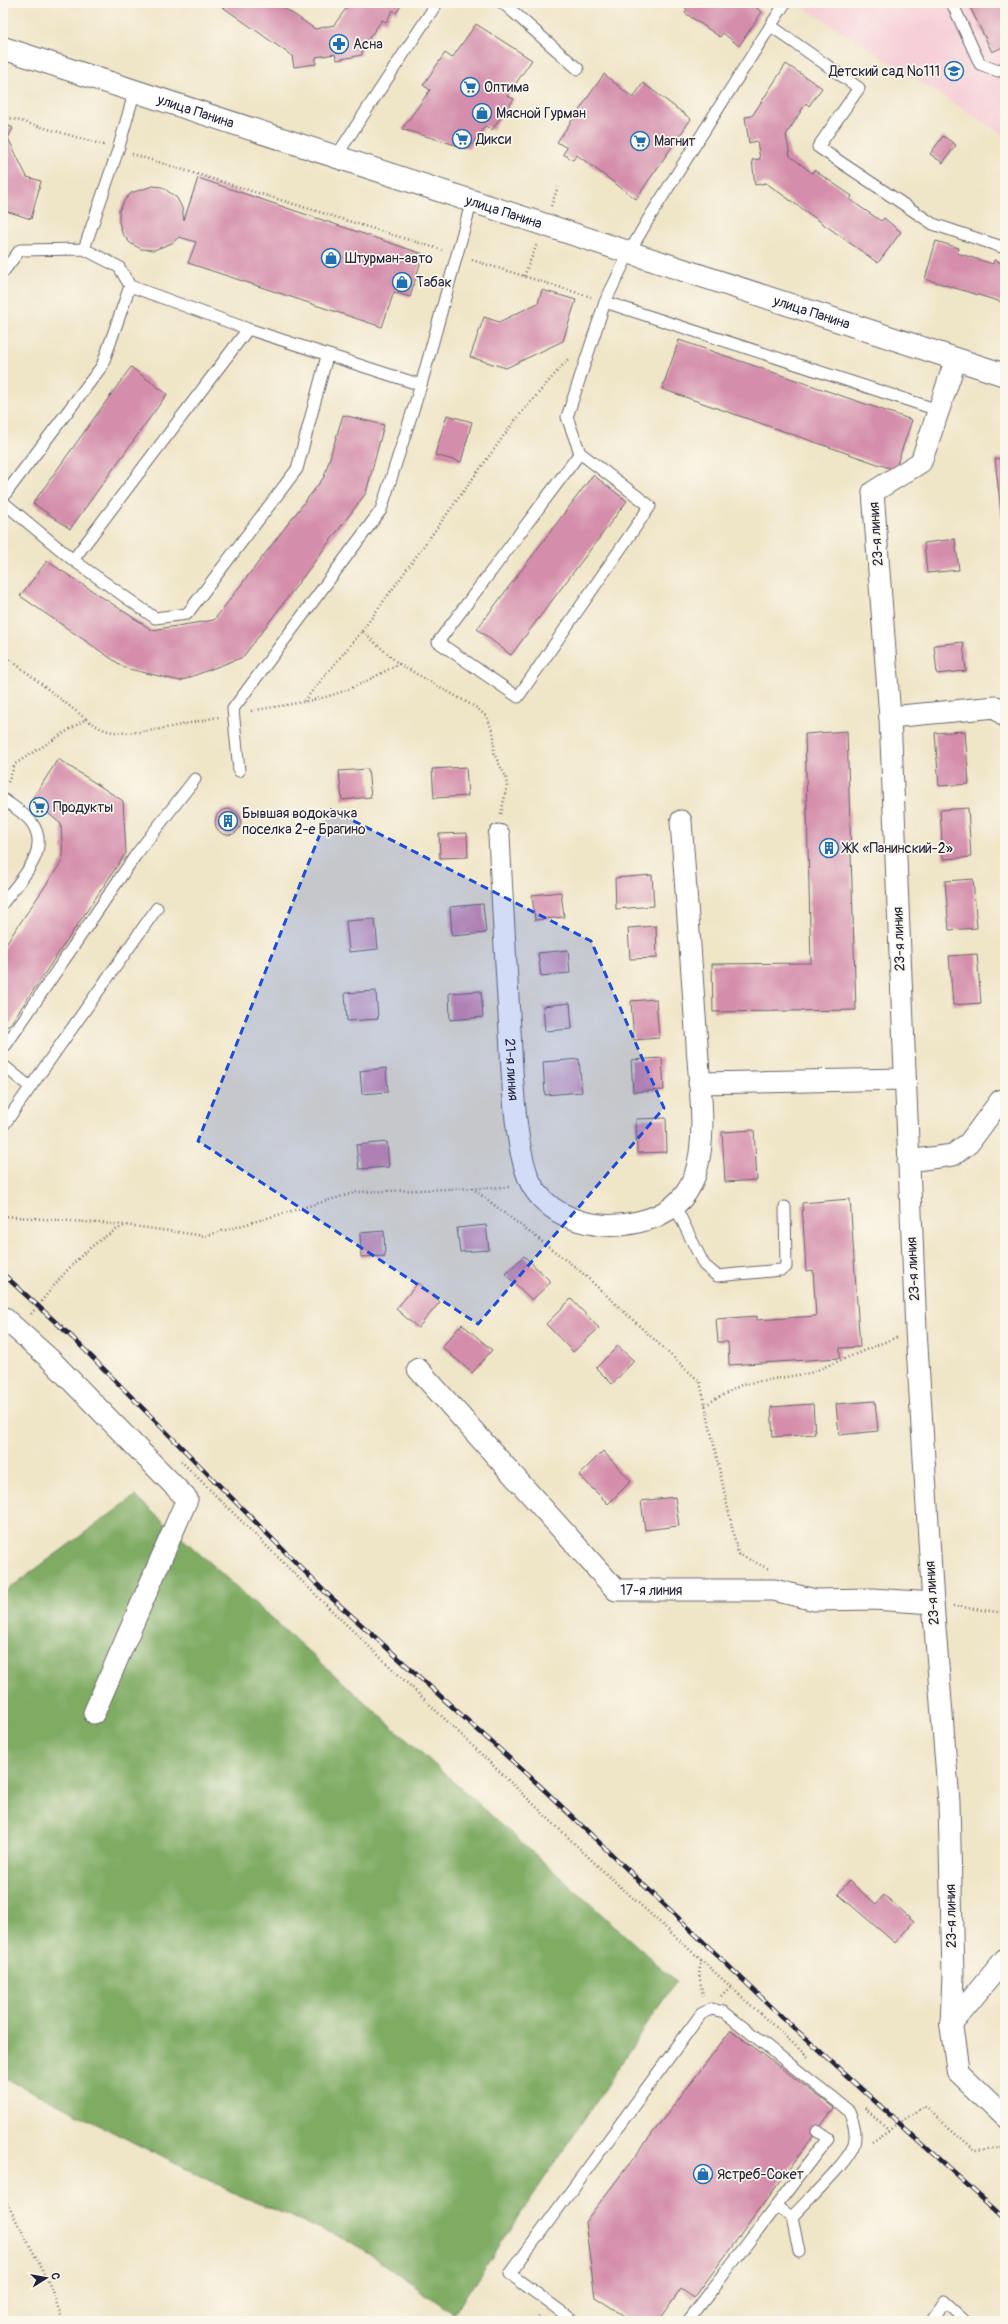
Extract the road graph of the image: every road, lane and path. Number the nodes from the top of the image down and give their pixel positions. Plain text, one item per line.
1 (437, 3) edge
2 (503, 3) edge
3 (785, 3) edge
4 (952, 3) edge
5 (771, 26) junction
6 (3, 48) edge
7 (1005, 67) edge
8 (578, 69) dead end
9 (135, 90) junction
10 (3, 116) edge
11 (118, 150) junction
12 (337, 155) junction
13 (472, 200) junction
14 (1005, 248) edge
15 (84, 249) junction
16 (630, 251) junction
17 (456, 255) junction
18 (3, 272) edge
19 (130, 286) junction
20 (605, 302) junction
21 (591, 304) dead end
22 (248, 329) junction
23 (327, 356) junction
24 (570, 357) dead end
25 (956, 359) junction
26 (1005, 375) edge
27 (421, 385) junction
28 (938, 410) junction
29 (580, 454) junction
30 (3, 498) edge
31 (3, 502) edge
32 (73, 560) junction
33 (362, 631) junction
34 (3, 654) edge
35 (399, 664) junction
36 (304, 701) junction
37 (232, 714) junction
38 (1005, 716) edge
39 (890, 717) junction
40 (86, 719) junction
41 (239, 771) dead end
42 (195, 779) dead end
43 (3, 800) edge
44 (681, 821) dead end
45 (499, 835) joint
46 (3, 904) edge
47 (157, 908) dead end
48 (3, 1046) edge
49 (3, 1065) edge
50 (905, 1078) junction
51 (699, 1083) junction
52 (30, 1087) junction
53 (1005, 1099) edge
54 (3, 1126) edge
55 (908, 1161) junction
56 (532, 1186) junction
57 (472, 1188) junction
58 (675, 1206) junction
59 (785, 1207) dead end
60 (3, 1216) edge
61 (126, 1225) junction
62 (10, 1324) edge
63 (916, 1330) junction
64 (418, 1369) dead end
65 (705, 1405) junction
66 (175, 1455) dead end
67 (774, 1571) dead end
68 (933, 1603) junction
69 (1005, 1613) edge
70 (94, 1713) dead end
71 (701, 1959) junction
72 (1005, 1959) edge
73 (705, 2012) junction
74 (951, 2024) junction
75 (813, 2060) dead end
76 (860, 2103) dead end
77 (1005, 2117) edge
78 (817, 2130) dead end
79 (1005, 2148) edge
80 (3, 2196) edge
81 (776, 2206) junction
82 (792, 2217) junction
83 (799, 2252) dead end
84 (63, 2321) edge
85 (574, 2321) edge
86 (688, 2321) edge
87 (931, 2321) edge
88 (967, 2321) edge

1 - 12 lane
2 - 8 lane
3 - 5 lane
4 - 7 lane
5 - 14 lane
5 - 16 lane
6 - 9 street, улица Панина
9 - 11 lane
9 - 12 street, улица Панина
10 - 11 path
11 - 15 lane
11 - 17 path
12 - 13 street, улица Панина
13 - 16 street, улица Панина
13 - 17 lane
15 - 18 lane
15 - 19 lane
16 - 20 lane
16 - 25 street, улица Панина
17 - 21 path
17 - 27 lane
19 - 22 lane
19 - 30 lane
20 - 28 lane
20 - 29 lane
22 - 23 lane
22 - 32 lane
23 - 27 lane
23 - 32 lane
24 - 33 path
25 - 26 street, улица Панина
25 - 28 street, 23-я линия
27 - 37 lane
28 - 39 street, 23-я линия
29 - 29 lane
31 - 32 lane
33 - 35 path
33 - 36 path
34 - 40 path
35 - 36 path
35 - 45 path
36 - 37 path
37 - 40 path
37 - 41 lane
38 - 39 street
39 - 50 street, 23-я линия
40 - 43 path
42 - 48 lane
43 - 46 lane
44 - 51 street
45 - 56 street, 21-я линия
47 - 52 lane
49 - 52 lane
50 - 51 street
50 - 55 street, 23-я линия
51 - 58 street
52 - 54 lane
53 - 55 street
55 - 63 street, 23-я линия
56 - 57 path
56 - 58 street, 21-я линия
57 - 61 path
57 - 65 path
58 - 59 lane
60 - 61 path
61 - 62 path
62 - 70 street
63 - 65 path
63 - 68 street, 23-я линия
64 - 68 street, 17-я линия
65 - 67 path
66 - 71 path
68 - 69 path
68 - 74 street, 23-я линия
71 - 73 path
71 - 75 path
72 - 74 street
73 - 82 lane
73 - 85 lane
74 - 77 street
76 - 79 path
78 - 81 lane
80 - 84 path
81 - 82 lane
81 - 86 lane
82 - 83 lane
87 - 88 lane

